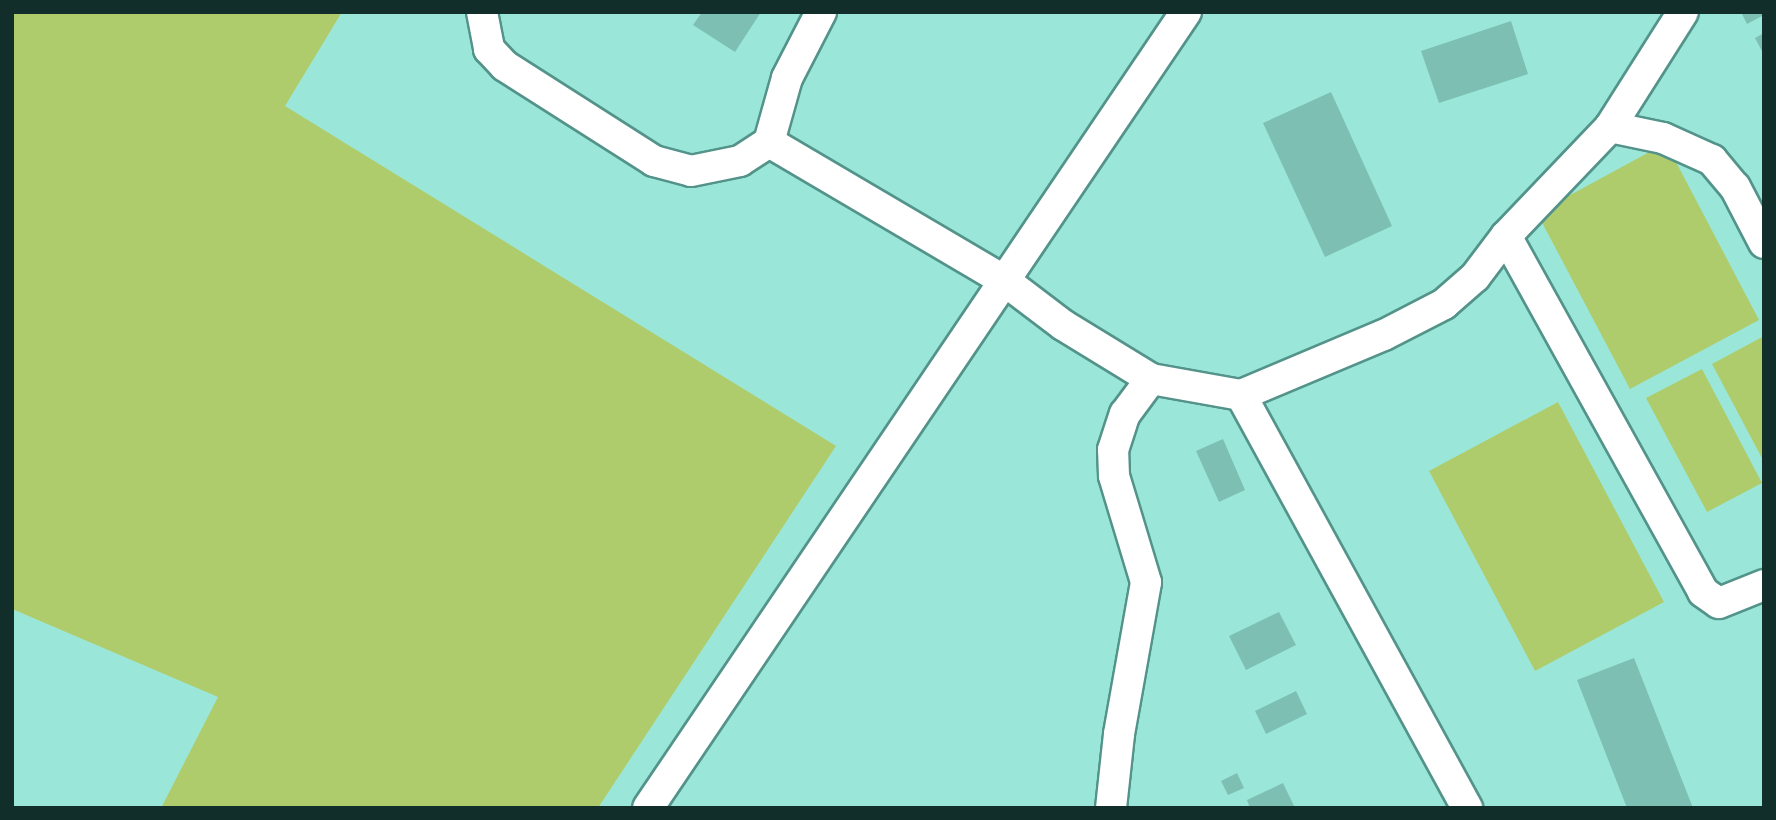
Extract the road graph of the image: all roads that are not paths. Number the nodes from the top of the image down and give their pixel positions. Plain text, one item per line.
1 (482, 12) edge
2 (821, 12) edge
3 (1186, 12) edge
4 (1683, 12) edge
5 (1610, 127) junction
6 (769, 142) junction
7 (1506, 236) junction
8 (1764, 243) edge
9 (1005, 281) junction
10 (1151, 379) junction
11 (1241, 395) junction
12 (1764, 585) edge
13 (648, 808) edge
14 (1111, 808) edge
15 (1467, 808) edge

1 - 6 street
2 - 6 street
3 - 9 street
4 - 5 street
5 - 7 street
5 - 8 street
6 - 9 street
7 - 11 street
7 - 12 street
9 - 10 street
9 - 13 street
10 - 11 street
10 - 14 street
11 - 15 street

